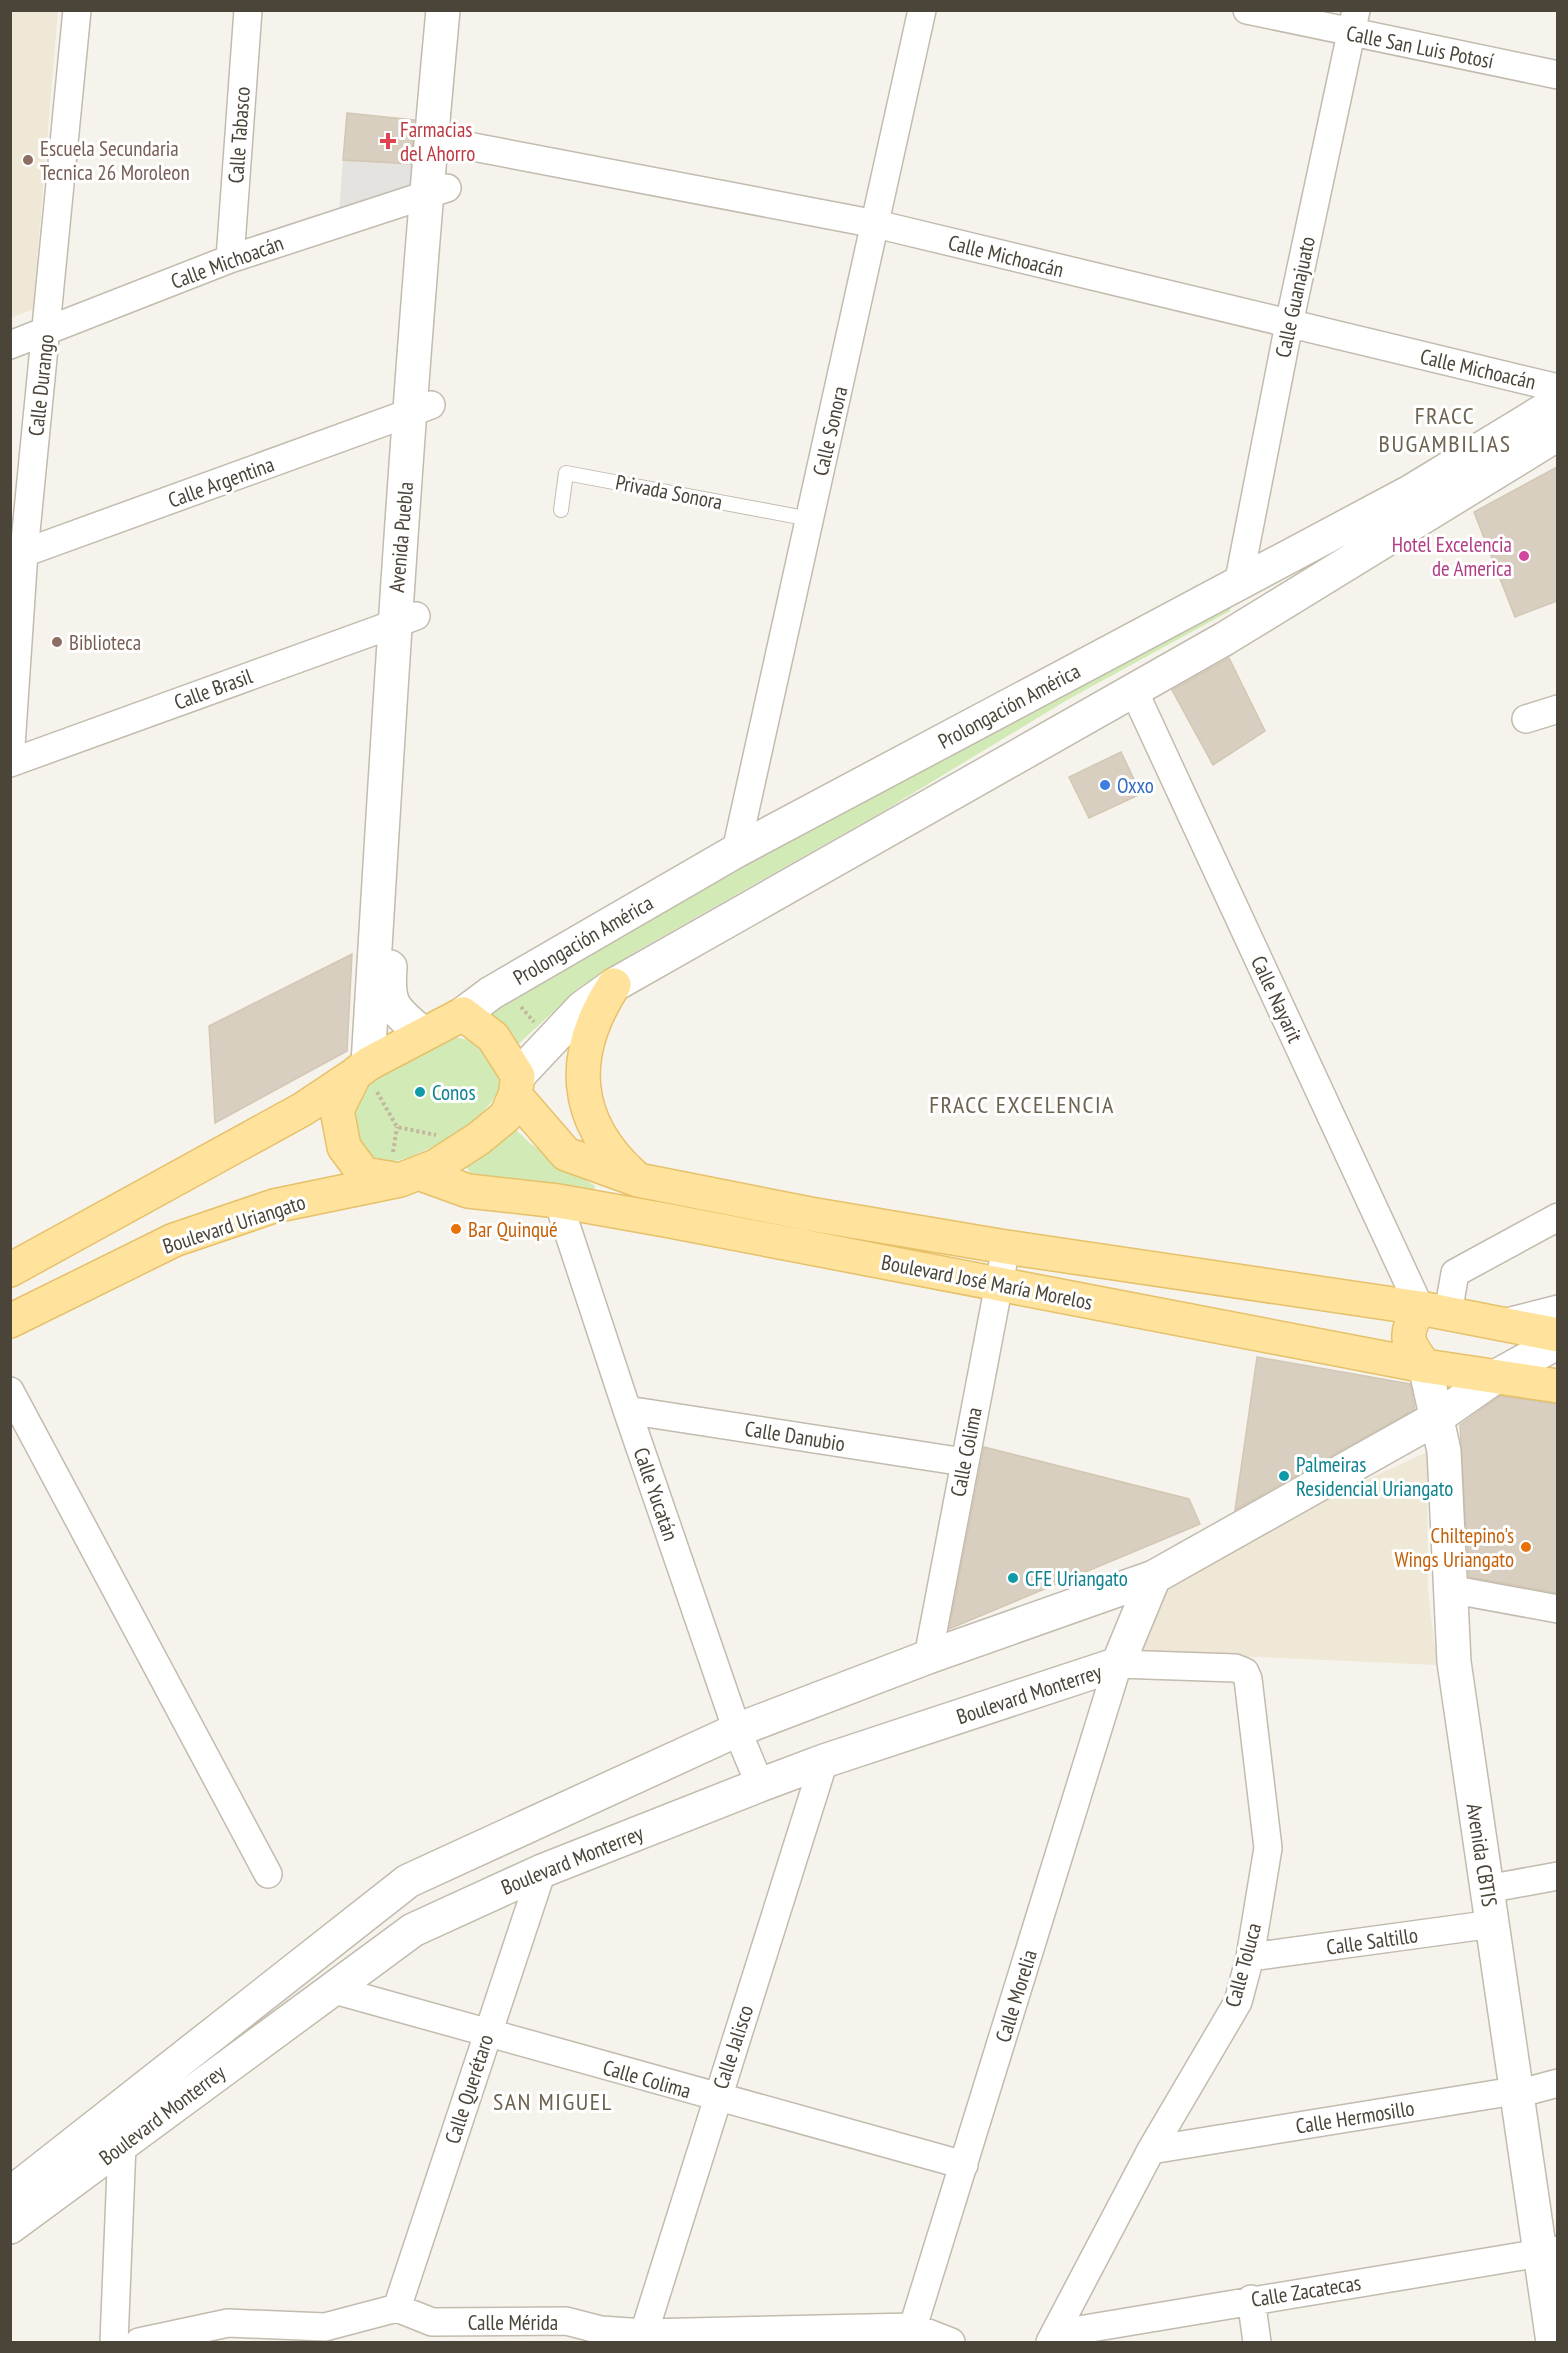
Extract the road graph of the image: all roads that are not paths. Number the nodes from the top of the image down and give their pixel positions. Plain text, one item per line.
1 (77, 10) edge
2 (248, 10) edge
3 (443, 10) edge
4 (461, 10) edge
5 (922, 10) edge
6 (1247, 10) edge
7 (1353, 22) edge
8 (1557, 75) edge
9 (440, 141) junction
10 (436, 192) junction
11 (876, 224) junction
12 (230, 259) junction
13 (1289, 324) junction
14 (46, 331) junction
15 (10, 345) edge
16 (1557, 388) edge
17 (1557, 402) edge
18 (421, 409) junction
19 (1557, 435) edge
20 (561, 510) dead end
21 (810, 519) junction
22 (17, 555) edge
23 (1238, 585) junction
24 (405, 619) junction
25 (1224, 639) junction
26 (1134, 691) junction
27 (1557, 709) edge
28 (1526, 719) dead end
29 (10, 762) edge
30 (736, 851) junction
31 (614, 985) junction
32 (463, 1014) junction
33 (423, 1034) junction
34 (362, 1069) junction
35 (517, 1086) junction
36 (403, 1170) junction
37 (638, 1180) junction
38 (558, 1201) junction
39 (1557, 1217) edge
40 (1006, 1246) junction
41 (10, 1270) edge
42 (1000, 1285) junction
43 (1557, 1310) edge
44 (1434, 1311) junction
45 (10, 1321) edge
46 (1503, 1323) junction
47 (1557, 1335) edge
48 (1557, 1342) edge
49 (1425, 1366) junction
50 (1495, 1377) junction
51 (1557, 1386) edge
52 (10, 1391) edge
53 (627, 1410) junction
54 (1435, 1419) junction
55 (964, 1462) junction
56 (1154, 1577) junction
57 (1449, 1589) junction
58 (1100, 1596) junction
59 (1557, 1609) edge
60 (1133, 1628) junction
61 (928, 1657) junction
62 (1118, 1664) junction
63 (737, 1730) junction
64 (824, 1761) junction
65 (760, 1785) junction
66 (542, 1871) junction
67 (268, 1874) dead end
68 (1557, 1876) edge
69 (1487, 1889) junction
70 (1493, 1924) junction
71 (1250, 1957) junction
72 (330, 1989) junction
73 (487, 2034) junction
74 (1557, 2083) edge
75 (1517, 2094) junction
76 (717, 2098) junction
77 (122, 2145) junction
78 (1151, 2151) junction
79 (964, 2165) junction
80 (10, 2194) edge
81 (10, 2227) edge
82 (1549, 2252) edge
83 (1251, 2299) junction
84 (398, 2308) junction
85 (567, 2332) edge
86 (644, 2333) junction
87 (914, 2335) edge
88 (746, 2337) edge
89 (1053, 2338) edge
90 (114, 2343) edge
91 (139, 2343) edge
92 (951, 2343) edge
93 (1257, 2343) edge
94 (1553, 2343) edge

1 - 14 street, Calle Durango
2 - 12 street, Calle Tabasco
3 - 9 street, Avenida Puebla
4 - 9 street, Avenida Puebla
5 - 11 street, Calle Sonora
6 - 7 street, Calle San Luis Potosí
7 - 8 street, Calle San Luis Potosí
7 - 13 street, Calle Guanajuato
9 - 10 street, Avenida Puebla
9 - 11 street, Calle Michoacán
10 - 12 street, Calle Michoacán
10 - 18 street, Avenida Puebla
11 - 13 street, Calle Michoacán
11 - 21 street, Calle Sonora
12 - 14 street, Calle Michoacán
13 - 16 street, Calle Michoacán
13 - 23 street, Calle Guanajuato
14 - 15 street, Calle Michoacán
14 - 22 street, Calle Durango
17 - 23 street, Prolongación América
18 - 22 street, Calle Argentina
18 - 24 street, Avenida Puebla
19 - 25 street
20 - 21 lane, Privada Sonora
21 - 30 street, Calle Sonora
22 - 29 street, Calle Durango
23 - 25 street
23 - 30 street, Prolongación América
24 - 29 street, Calle Brasil
24 - 33 street, Avenida Puebla
24 - 34 street, Avenida Puebla
25 - 26 street
26 - 31 street
26 - 44 street, Calle Nayarit
27 - 28 street
30 - 32 street, Prolongación América
31 - 35 street
31 - 37 main road
32 - 33 main road
32 - 35 main road
33 - 34 main road
34 - 36 main road, Boulevard José María Morelos
34 - 41 main road
35 - 36 main road, Boulevard Uriangato
35 - 37 main road, Boulevard José María Morelos
36 - 38 main road, Boulevard José María Morelos
36 - 45 main road, Boulevard Uriangato
37 - 40 main road, Boulevard José María Morelos
38 - 42 main road, Boulevard José María Morelos
38 - 53 street, Calle Yucatán
39 - 44 street
40 - 42 street, Calle Colima
40 - 44 main road, Boulevard José María Morelos
42 - 49 main road, Boulevard José María Morelos
42 - 55 street, Calle Colima
43 - 46 street
44 - 46 main road, Boulevard José María Morelos
44 - 49 main road
46 - 47 main road, Boulevard José María Morelos
46 - 50 main road
48 - 50 street, Boulevard Monterrey
49 - 50 main road, Boulevard José María Morelos
49 - 54 street, Avenida CBTIS
50 - 51 main road, Boulevard José María Morelos
50 - 54 street, Boulevard Monterrey
52 - 67 street
53 - 55 street, Calle Danubio
53 - 63 street, Calle Yucatán
54 - 56 street, Boulevard Monterrey
54 - 57 street, Avenida CBTIS
55 - 61 street, Calle Colima
56 - 58 street, Boulevard Monterrey
56 - 60 street, Boulevard Monterrey
57 - 59 street
57 - 69 street, Avenida CBTIS
58 - 60 street
58 - 61 street, Boulevard Monterrey
60 - 62 street, Boulevard Monterrey
61 - 63 street, Boulevard Monterrey
62 - 64 street, Boulevard Monterrey
62 - 71 street, Calle Toluca
62 - 79 street, Calle Morelia
63 - 65 street, Calle Yucatán
63 - 80 street, Boulevard Monterrey
64 - 65 street, Boulevard Monterrey
64 - 76 street, Calle Jalisco
65 - 66 street, Boulevard Monterrey
66 - 72 street, Boulevard Monterrey
66 - 73 street, Calle Querétaro
68 - 69 street
69 - 70 street, Avenida CBTIS
70 - 71 street, Calle Saltillo
70 - 75 street, Avenida CBTIS
71 - 78 street, Calle Toluca
72 - 73 street, Calle Colima
72 - 77 street, Boulevard Monterrey
73 - 76 street, Calle Colima
73 - 84 street, Calle Querétaro
74 - 75 street, Calle Hermosillo
75 - 78 street, Calle Hermosillo
75 - 82 street, Avenida CBTIS
76 - 79 street, Calle Colima
76 - 86 street, Calle Jalisco
77 - 81 street, Boulevard Monterrey
77 - 90 street
78 - 89 street, Calle Toluca
79 - 87 street, Calle Morelia
82 - 83 street, Calle Zacatecas
82 - 94 street, Avenida CBTIS
83 - 89 street, Calle Zacatecas
83 - 93 street
84 - 85 street, Calle Mérida
84 - 91 street
85 - 86 street, Calle Mérida
86 - 88 street, Calle Mérida
87 - 88 street, Calle Mérida
87 - 92 street, Calle Mérida

